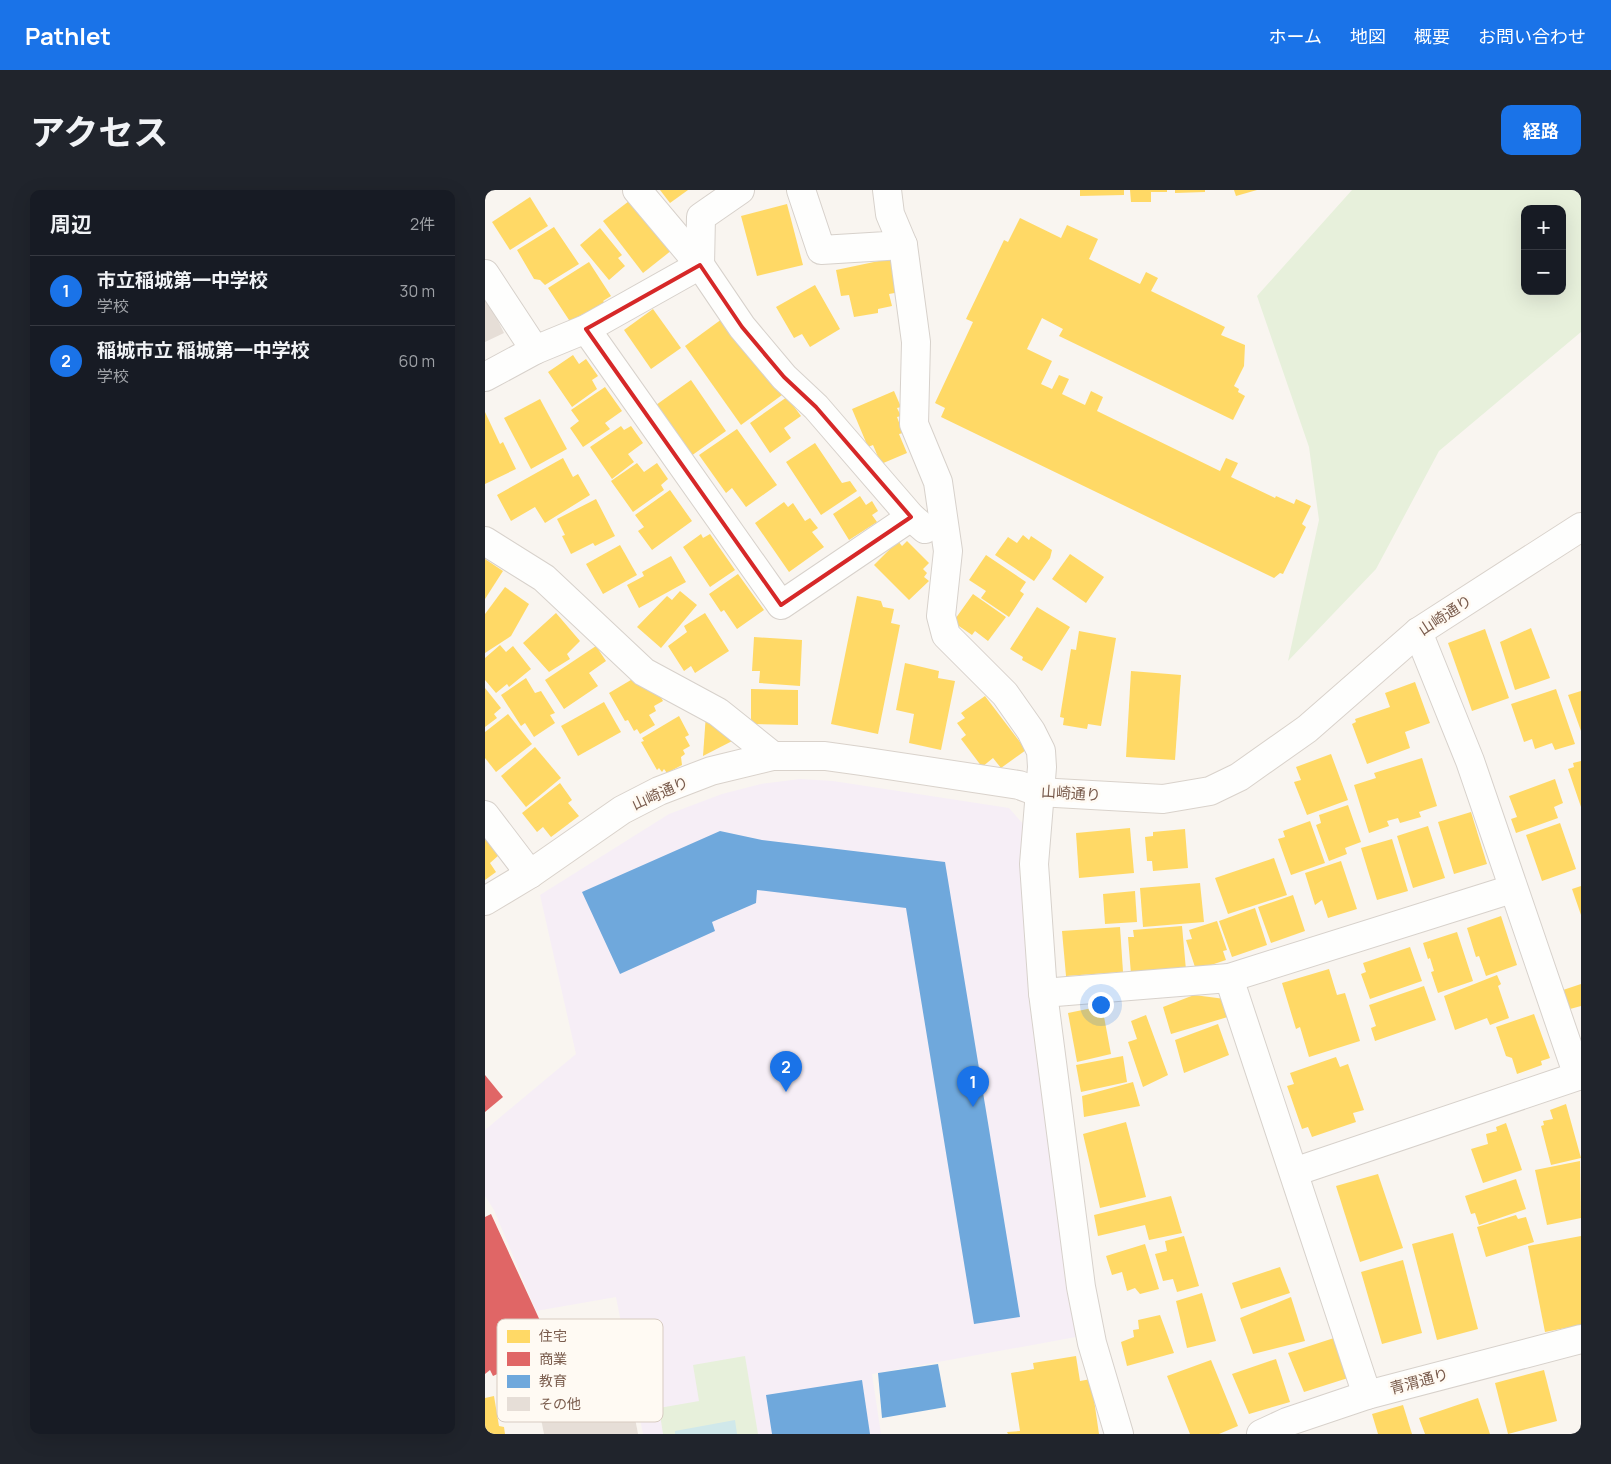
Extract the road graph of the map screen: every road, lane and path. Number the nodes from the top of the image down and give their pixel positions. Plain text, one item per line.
1 (637, 190) edge
2 (740, 190) edge
3 (801, 190) edge
4 (887, 190) edge
5 (903, 245) junction
6 (700, 264) junction
7 (485, 274) edge
8 (587, 329) junction
9 (535, 350) junction
10 (485, 377) edge
11 (911, 517) junction
12 (1581, 527) edge
13 (485, 541) edge
14 (948, 551) junction
15 (1418, 632) junction
16 (773, 756) junction
17 (1039, 792) junction
18 (485, 814) edge
19 (530, 874) junction
20 (1512, 889) junction
21 (485, 901) edge
22 (1229, 978) junction
23 (1043, 993) junction
24 (1580, 1076) edge
25 (1294, 1172) junction
26 (1581, 1339) edge
27 (1367, 1395) junction
28 (1119, 1434) edge
29 (1261, 1434) edge

1 - 6 street
2 - 6 street
3 - 5 street
4 - 5 street
5 - 14 street
6 - 8 street
6 - 11 street
7 - 9 street
8 - 9 street
8 - 11 street
9 - 10 street
11 - 14 street
12 - 15 street, 山崎通り
13 - 16 street
14 - 17 street
15 - 17 street, 山崎通り
15 - 20 street
16 - 17 street, 山崎通り
16 - 19 street, 山崎通り
17 - 23 street
18 - 19 street
19 - 21 street, 山崎通り
20 - 22 street
20 - 24 street
22 - 23 street
22 - 25 street
23 - 28 street
24 - 25 street
25 - 27 street
26 - 27 street, 青渭通り
27 - 29 street, 青渭通り

